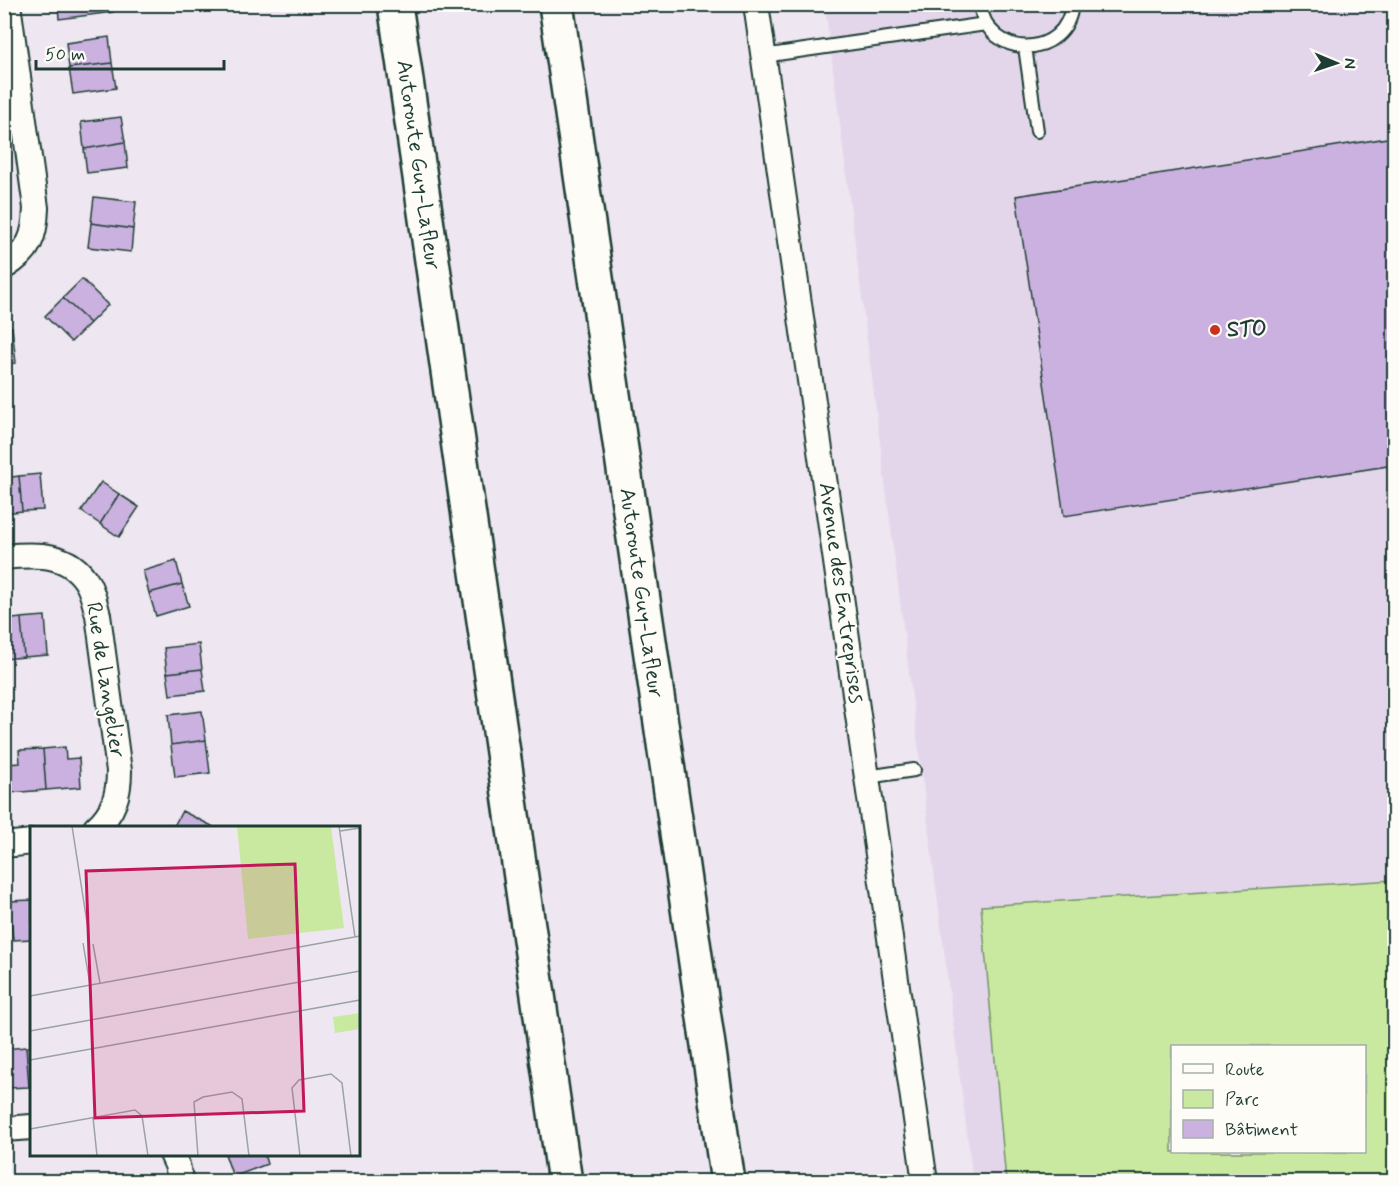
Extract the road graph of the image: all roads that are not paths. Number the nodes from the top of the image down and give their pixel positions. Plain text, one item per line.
1 (8, 4) edge
2 (395, 4) edge
3 (556, 4) edge
4 (756, 4) edge
5 (980, 4) edge
6 (1072, 4) edge
7 (986, 24) junction
8 (1025, 47) junction
9 (763, 56) junction
10 (1037, 131) dead end
11 (4, 267) edge
12 (4, 557) edge
13 (914, 770) dead end
14 (867, 777) junction
15 (98, 826) edge
16 (30, 842) edge
17 (4, 845) edge
18 (30, 1127) edge
19 (4, 1130) edge
20 (172, 1156) edge
21 (181, 1182) edge
22 (565, 1182) edge
23 (728, 1182) edge
24 (926, 1182) edge

1 - 11 street
2 - 22 highway, Autoroute Guy-Lafleur
3 - 23 highway, Autoroute Guy-Lafleur
4 - 9 street, Avenue des Entreprises
5 - 7 lane
6 - 8 lane
7 - 8 lane
7 - 9 lane
8 - 10 lane
9 - 14 street, Avenue des Entreprises
12 - 15 street, Rue de Langelier
13 - 14 lane
14 - 24 street, Avenue des Entreprises
16 - 17 street
18 - 19 street
20 - 21 street

